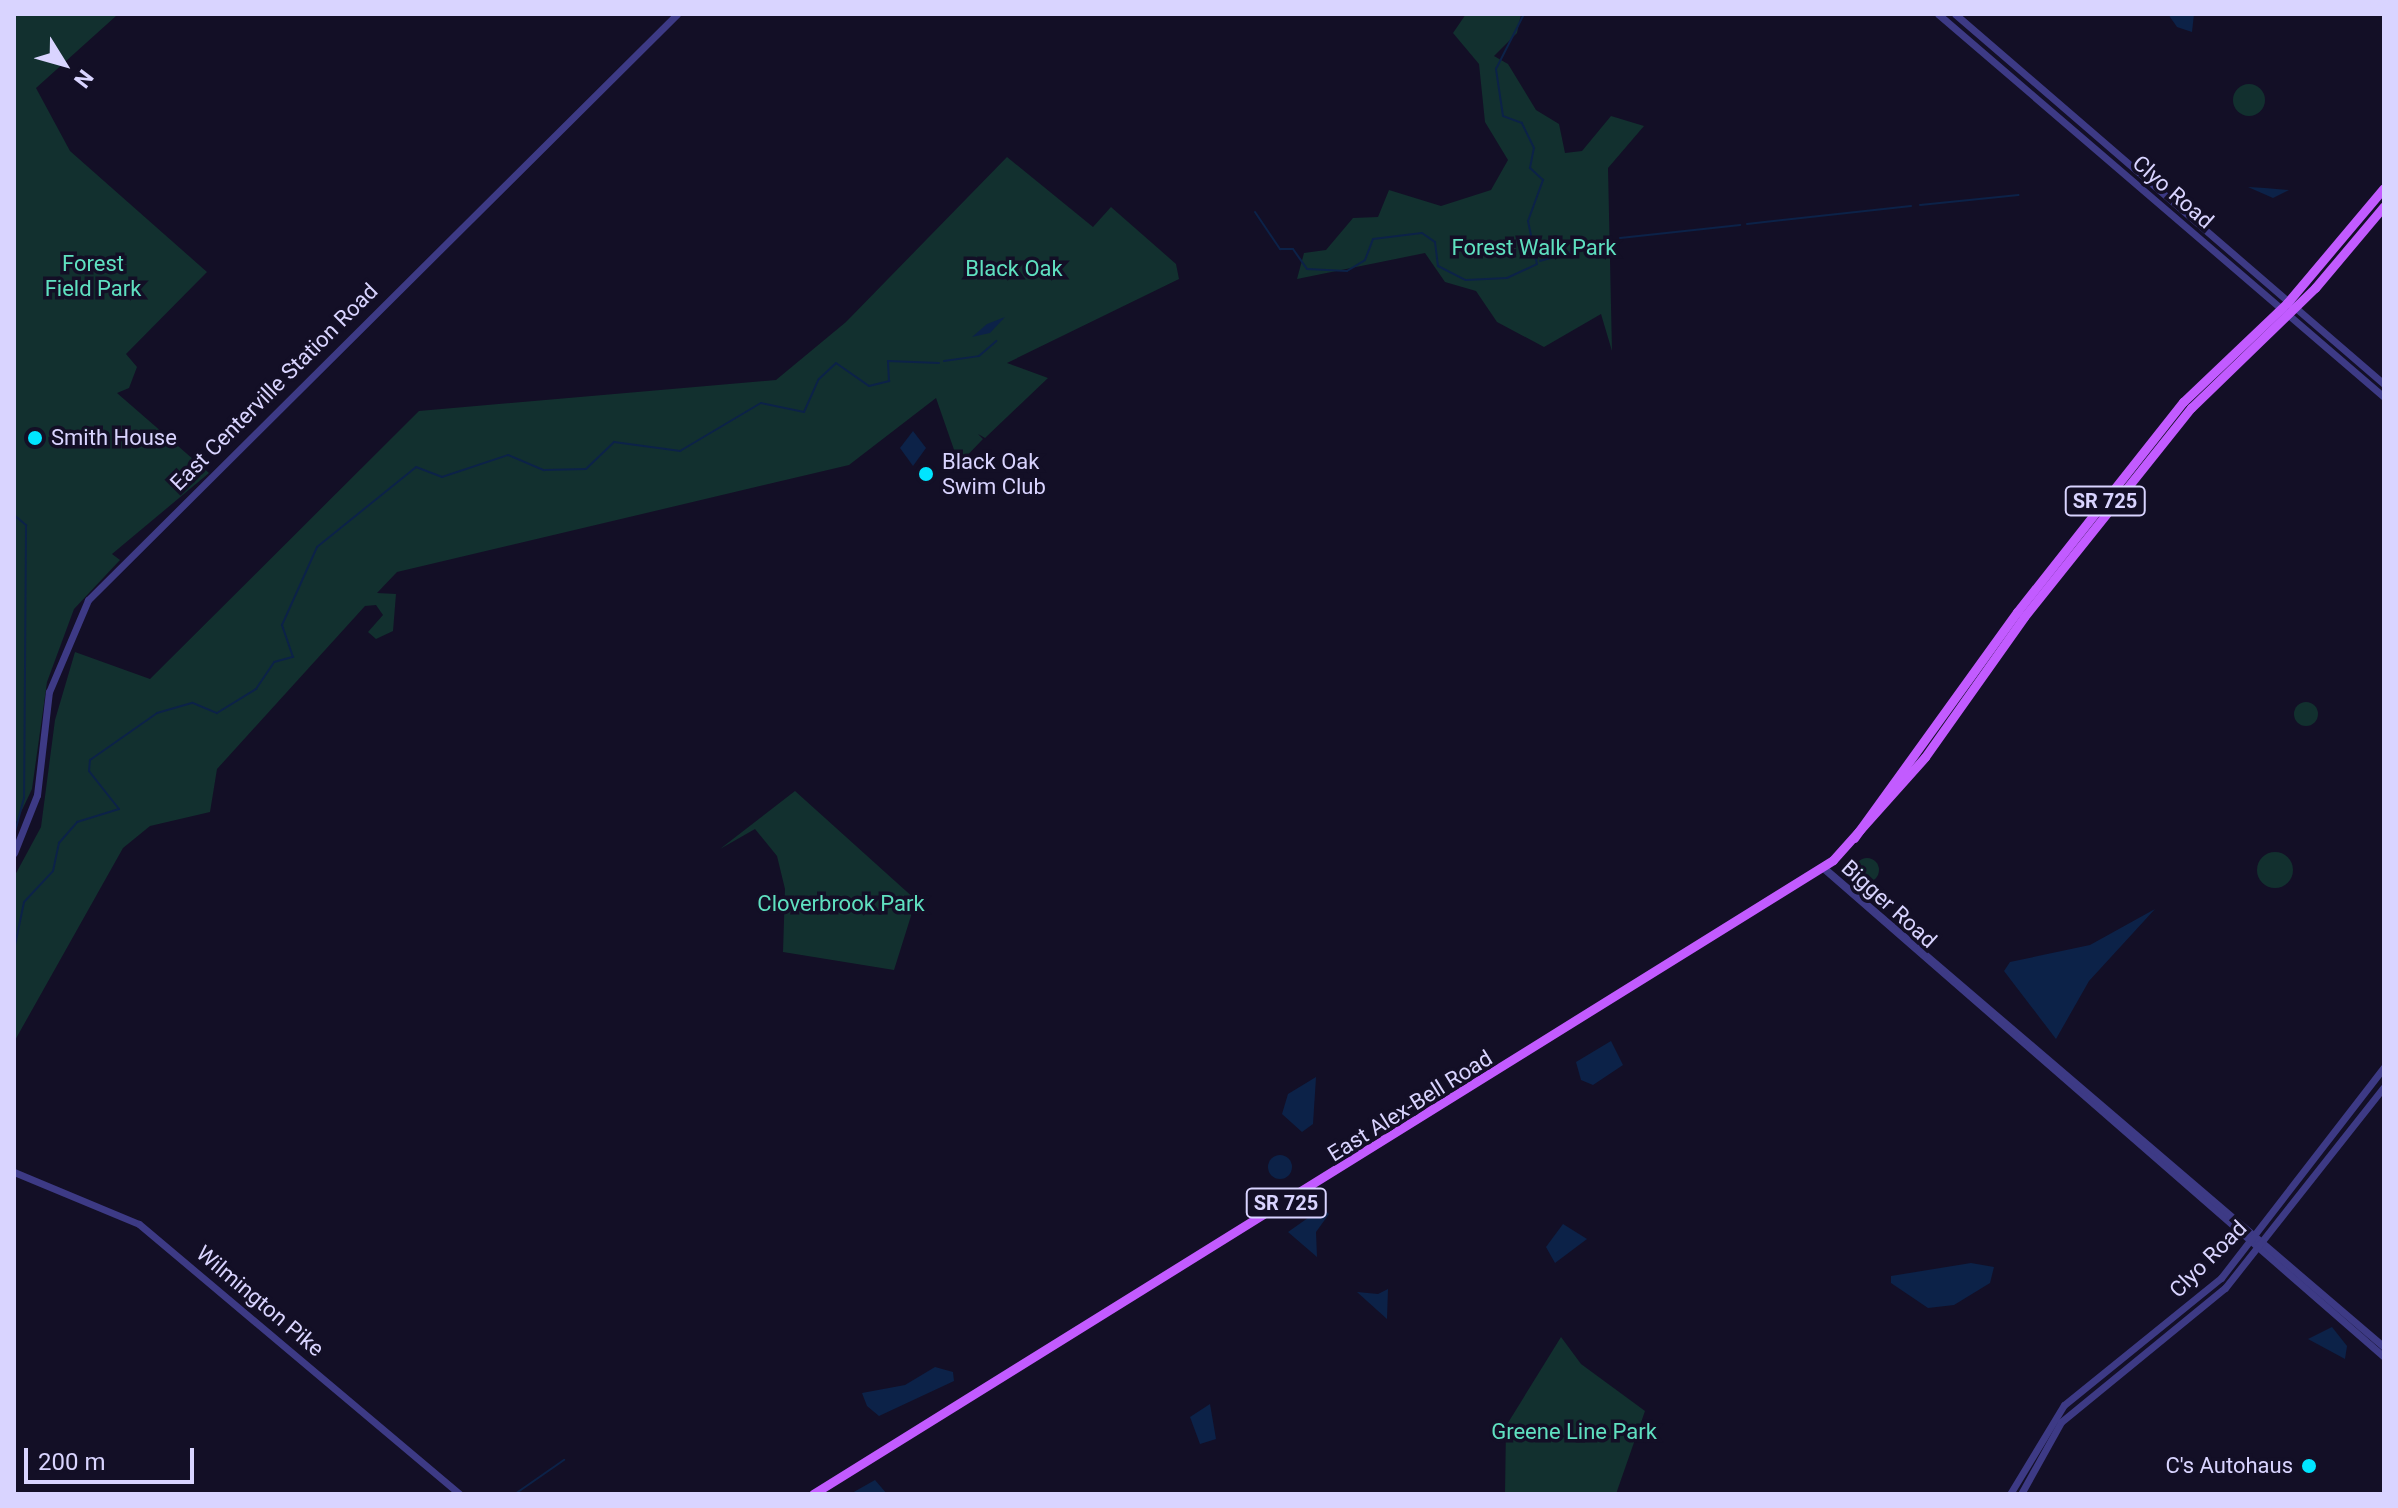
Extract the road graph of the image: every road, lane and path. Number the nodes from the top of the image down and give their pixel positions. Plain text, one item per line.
1 (677, 14) edge
2 (1938, 14) edge
3 (1955, 14) edge
4 (2384, 188) edge
5 (2369, 207) junction
6 (2381, 210) edge
7 (2288, 310) junction
8 (2384, 384) edge
9 (2384, 397) edge
10 (14, 853) edge
11 (1822, 867) junction
12 (2384, 1067) edge
13 (2384, 1087) edge
14 (14, 1172) edge
15 (2258, 1234) junction
16 (2266, 1241) junction
17 (2252, 1242) junction
18 (2259, 1249) junction
19 (2384, 1347) edge
20 (2384, 1357) edge
21 (460, 1494) edge
22 (813, 1494) edge
23 (2010, 1494) edge
24 (2021, 1494) edge

1 - 10 street, East Centerville Station Road
2 - 7 street, Clyo Road
3 - 7 street, Clyo Road
4 - 5 main road, SR 725
5 - 6 main road
5 - 7 main road, SR 725
6 - 7 main road, SR 725
7 - 8 street, Clyo Road
7 - 9 street, Clyo Road
7 - 11 main road, East Alex-Bell Road / SR 725
11 - 15 street, Bigger Road
11 - 17 street, Bigger Road
11 - 22 main road, East Alex-Bell Road / SR 725
12 - 15 street, Clyo Road
13 - 16 street, Clyo Road
14 - 21 street, Wilmington Pike
15 - 16 street, Bigger Road
15 - 17 street, Clyo Road
16 - 18 street, Clyo Road
16 - 19 street, Bigger Road
17 - 18 street, Bigger Road
17 - 23 street, Clyo Road
18 - 20 street, Bigger Road
18 - 24 street, Clyo Road

